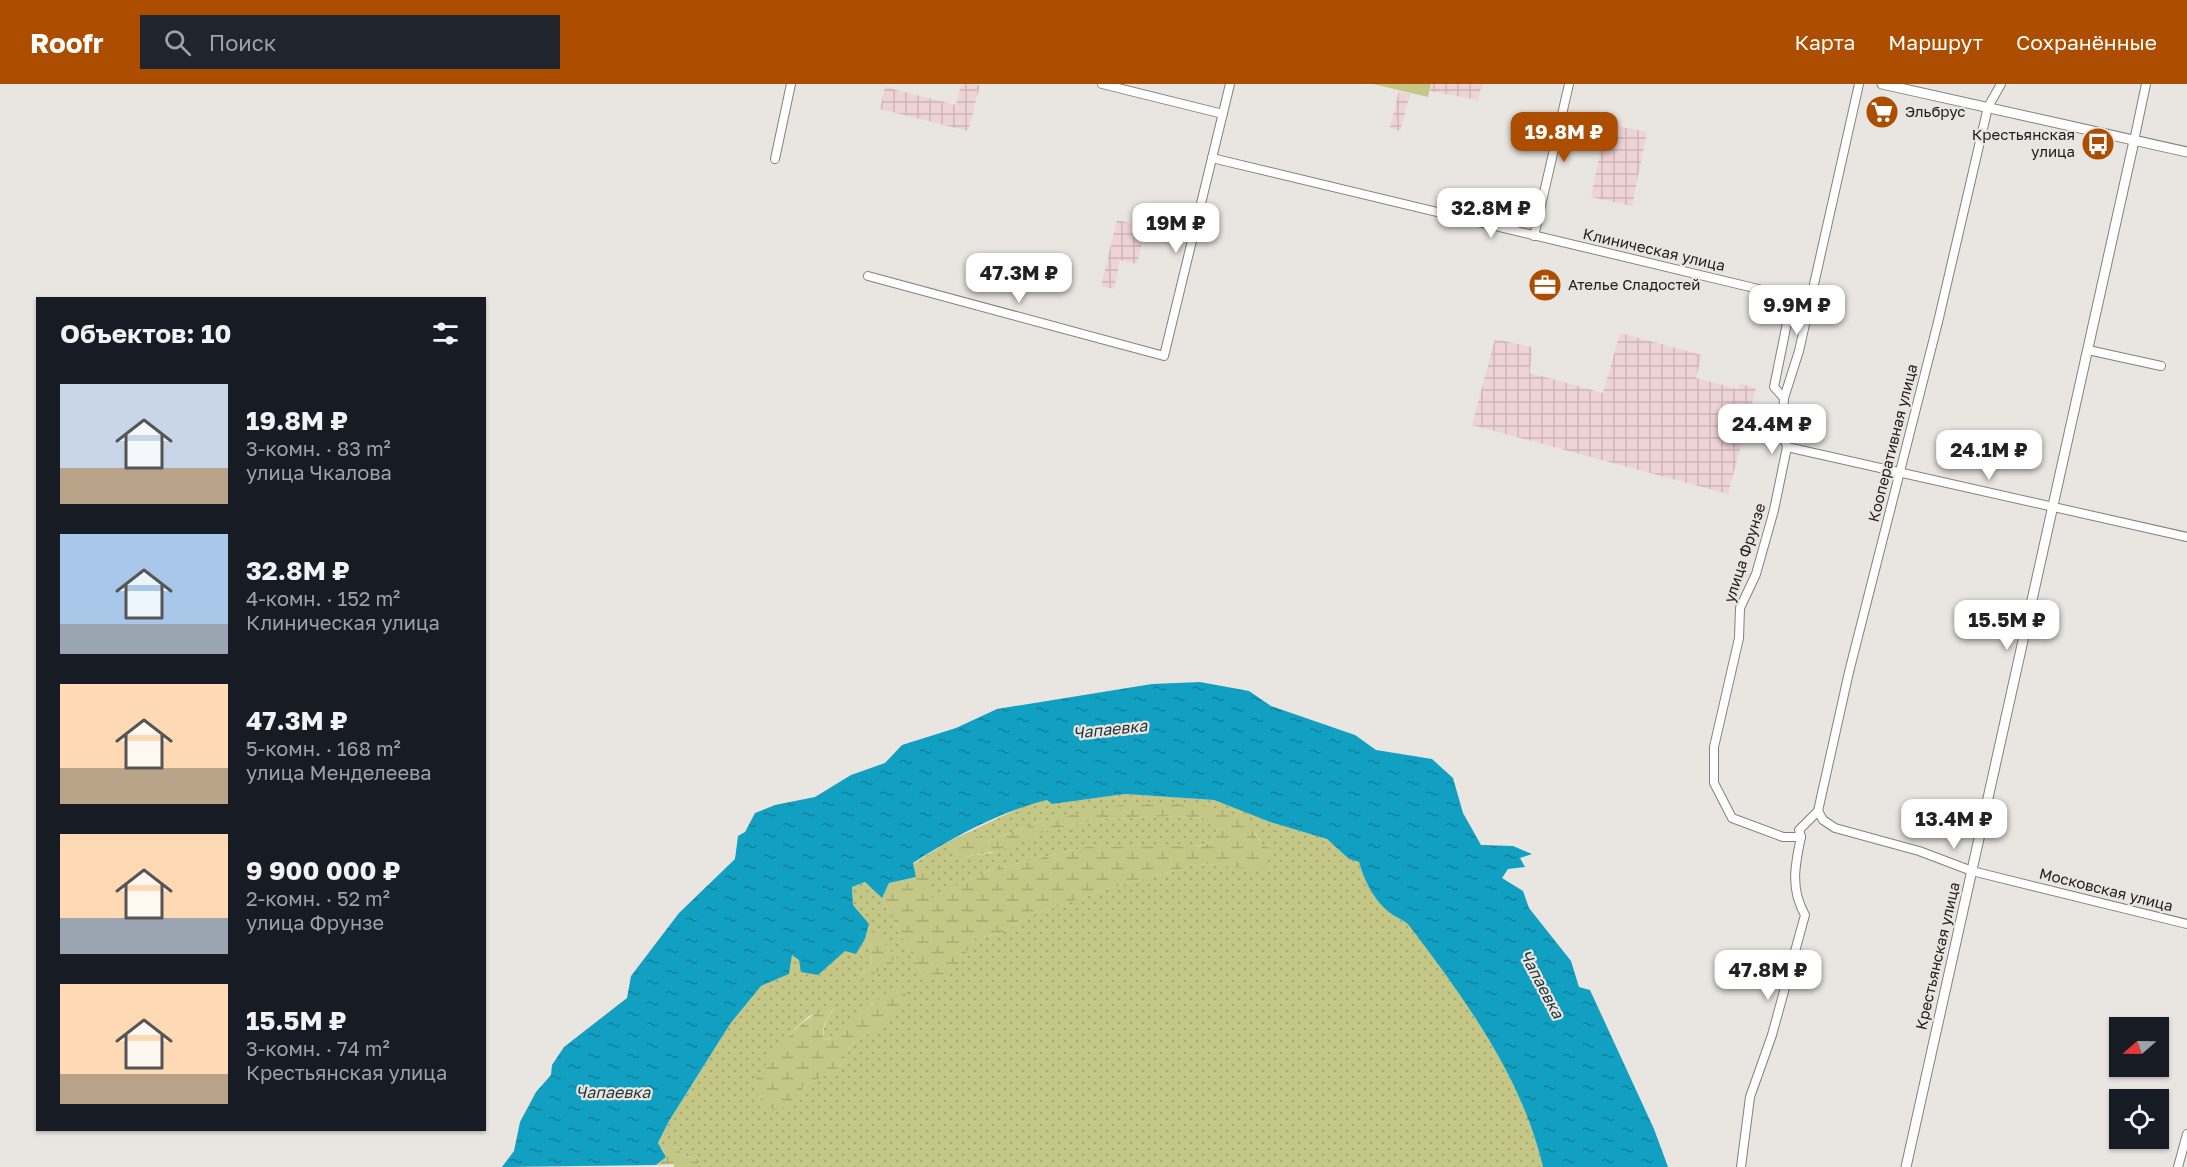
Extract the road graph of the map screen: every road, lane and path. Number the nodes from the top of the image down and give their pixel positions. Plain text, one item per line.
1 (791, 84) edge
2 (1102, 84) edge
3 (1230, 84) edge
4 (1569, 84) edge
5 (1859, 84) edge
6 (1882, 84) edge
7 (2001, 84) edge
8 (2146, 84) edge
9 (1988, 107) junction
10 (1223, 114) junction
11 (2134, 141) junction
12 (2187, 152) edge
13 (1212, 158) junction
14 (775, 159) dead end
15 (1534, 236) junction
16 (868, 276) dead end
17 (2088, 350) junction
18 (2161, 366) dead end
19 (1784, 398) junction
20 (1787, 447) junction
21 (1898, 474) junction
22 (2052, 508) junction
23 (2187, 537) edge
24 (1818, 811) junction
25 (1802, 837) junction
26 (1972, 871) junction
27 (2187, 924) edge
28 (2187, 1134) edge
29 (1741, 1167) edge
30 (1906, 1167) edge
31 (2178, 1167) edge

1 - 14 street
2 - 10 street
3 - 10 street
4 - 15 street
5 - 19 street, улица Фрунзе
6 - 9 street
7 - 9 street, Кооперативная улица
8 - 11 street, Крестьянская улица
9 - 11 street
9 - 21 street, Кооперативная улица
10 - 13 street
11 - 12 street
11 - 17 street, Крестьянская улица
13 - 15 street, Клиническая улица
13 - 16 street
15 - 19 street, Клиническая улица
17 - 18 street
17 - 22 street, Крестьянская улица
19 - 20 street, улица Фрунзе
20 - 21 street
20 - 25 street, улица Фрунзе
21 - 22 street
21 - 24 street, Кооперативная улица
22 - 23 street
22 - 26 street, Крестьянская улица
24 - 25 street
24 - 26 street, Московская улица
25 - 29 street
26 - 27 street, Московская улица
26 - 30 street, Крестьянская улица
28 - 31 street

